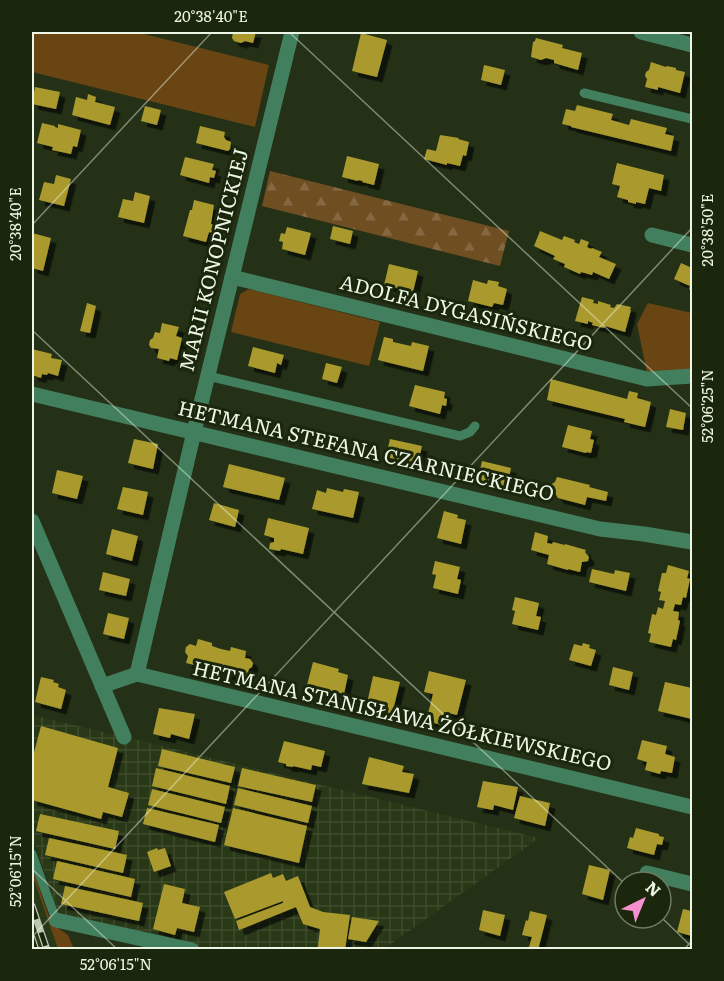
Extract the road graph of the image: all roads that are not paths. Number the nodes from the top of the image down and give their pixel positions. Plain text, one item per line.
1 (291, 32) edge
2 (641, 32) edge
3 (693, 45) edge
4 (584, 93) dead end
5 (693, 119) edge
6 (652, 234) dead end
7 (693, 245) edge
8 (232, 277) junction
9 (208, 376) junction
10 (693, 376) edge
11 (32, 394) edge
12 (475, 426) dead end
13 (194, 432) junction
14 (32, 521) edge
15 (693, 543) edge
16 (137, 674) junction
17 (102, 686) junction
18 (124, 737) dead end
19 (693, 807) edge
20 (32, 854) edge
21 (673, 879) edge
22 (693, 884) edge
23 (56, 920) joint
24 (192, 950) edge

1 - 8 street, MARII KONOPNICKIEJ
2 - 3 street
4 - 5 lane
6 - 7 street
8 - 9 street, MARII KONOPNICKIEJ
8 - 10 street, ADOLFA DYGASIŃSKIEGO
9 - 12 lane
9 - 13 street, MARII KONOPNICKIEJ
11 - 13 street, HETMANA STEFANA CZARNIECKIEGO
13 - 15 street, HETMANA STEFANA CZARNIECKIEGO
13 - 16 street, MARII KONOPNICKIEJ
14 - 17 street
16 - 17 street
16 - 19 street, HETMANA STANISŁAWA ŻÓŁKIEWSKIEGO
17 - 18 street
20 - 23 lane
21 - 22 street
23 - 24 street

